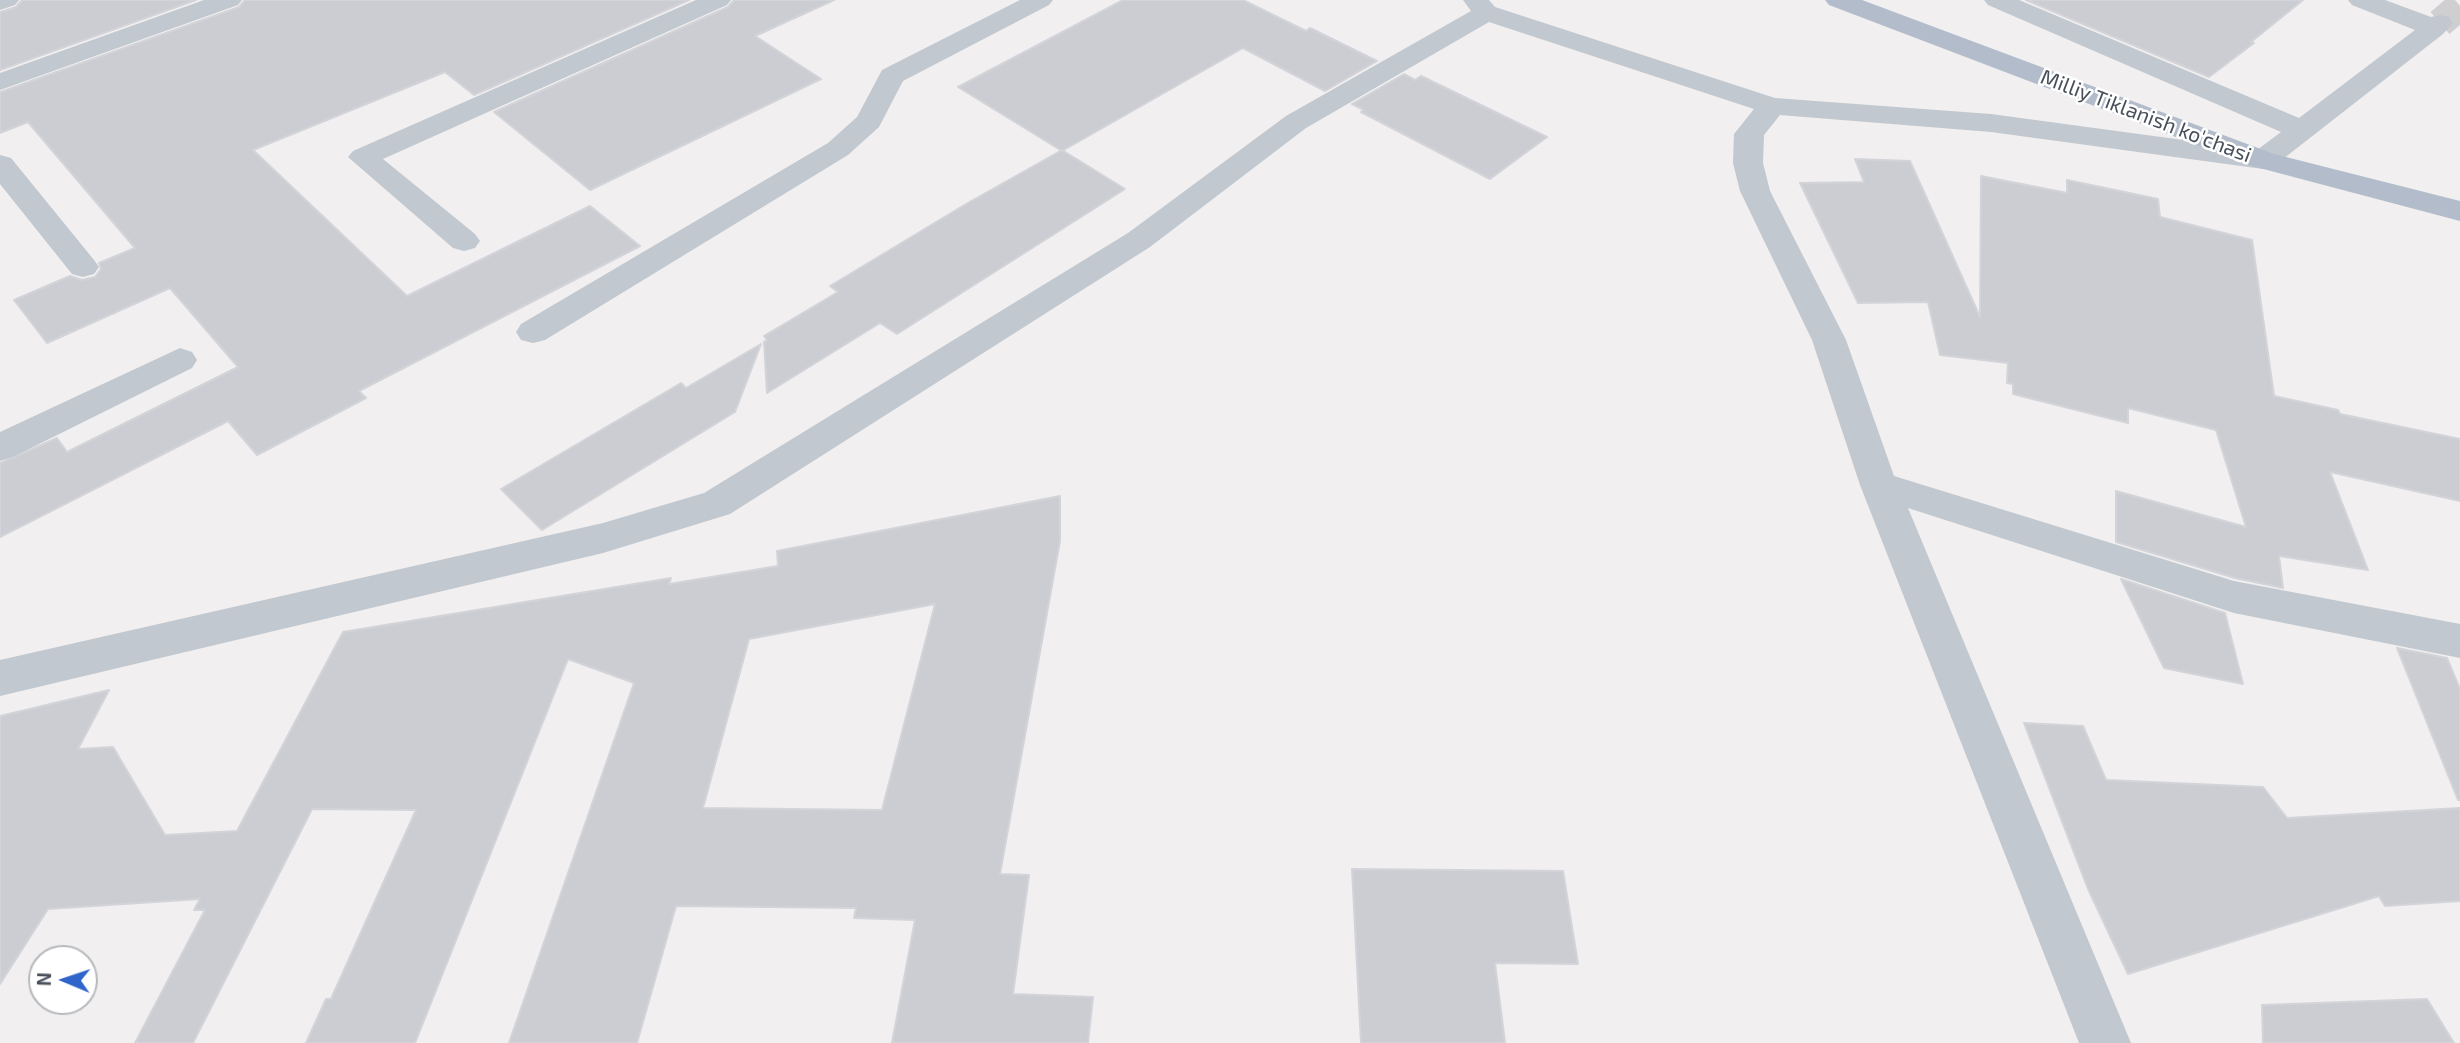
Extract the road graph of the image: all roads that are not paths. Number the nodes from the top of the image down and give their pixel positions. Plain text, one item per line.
1 (6, 0) edge
2 (229, 0) edge
3 (718, 0) edge
4 (1040, 0) edge
5 (1838, 0) edge
6 (1997, 0) edge
7 (2361, 0) edge
8 (0, 2) edge
9 (1481, 7) edge
10 (0, 82) edge
11 (1772, 106) junction
12 (2301, 130) junction
13 (2263, 160) junction
14 (0, 164) edge
15 (2460, 211) edge
16 (464, 241) dead end
17 (83, 267) dead end
18 (533, 332) dead end
19 (180, 360) dead end
20 (0, 448) edge
21 (1879, 485) junction
22 (2460, 641) edge
23 (0, 678) edge
24 (2105, 1043) edge

1 - 8 street
2 - 10 street
3 - 16 street
4 - 18 street
5 - 13 main road, Milliy Tiklanish ko'chasi
6 - 12 street
7 - 12 street
9 - 11 street
9 - 23 street
11 - 13 street
11 - 21 street
12 - 13 street
13 - 15 main road, Milliy Tiklanish ko'chasi
14 - 17 street
19 - 20 street
21 - 22 street
21 - 24 street

